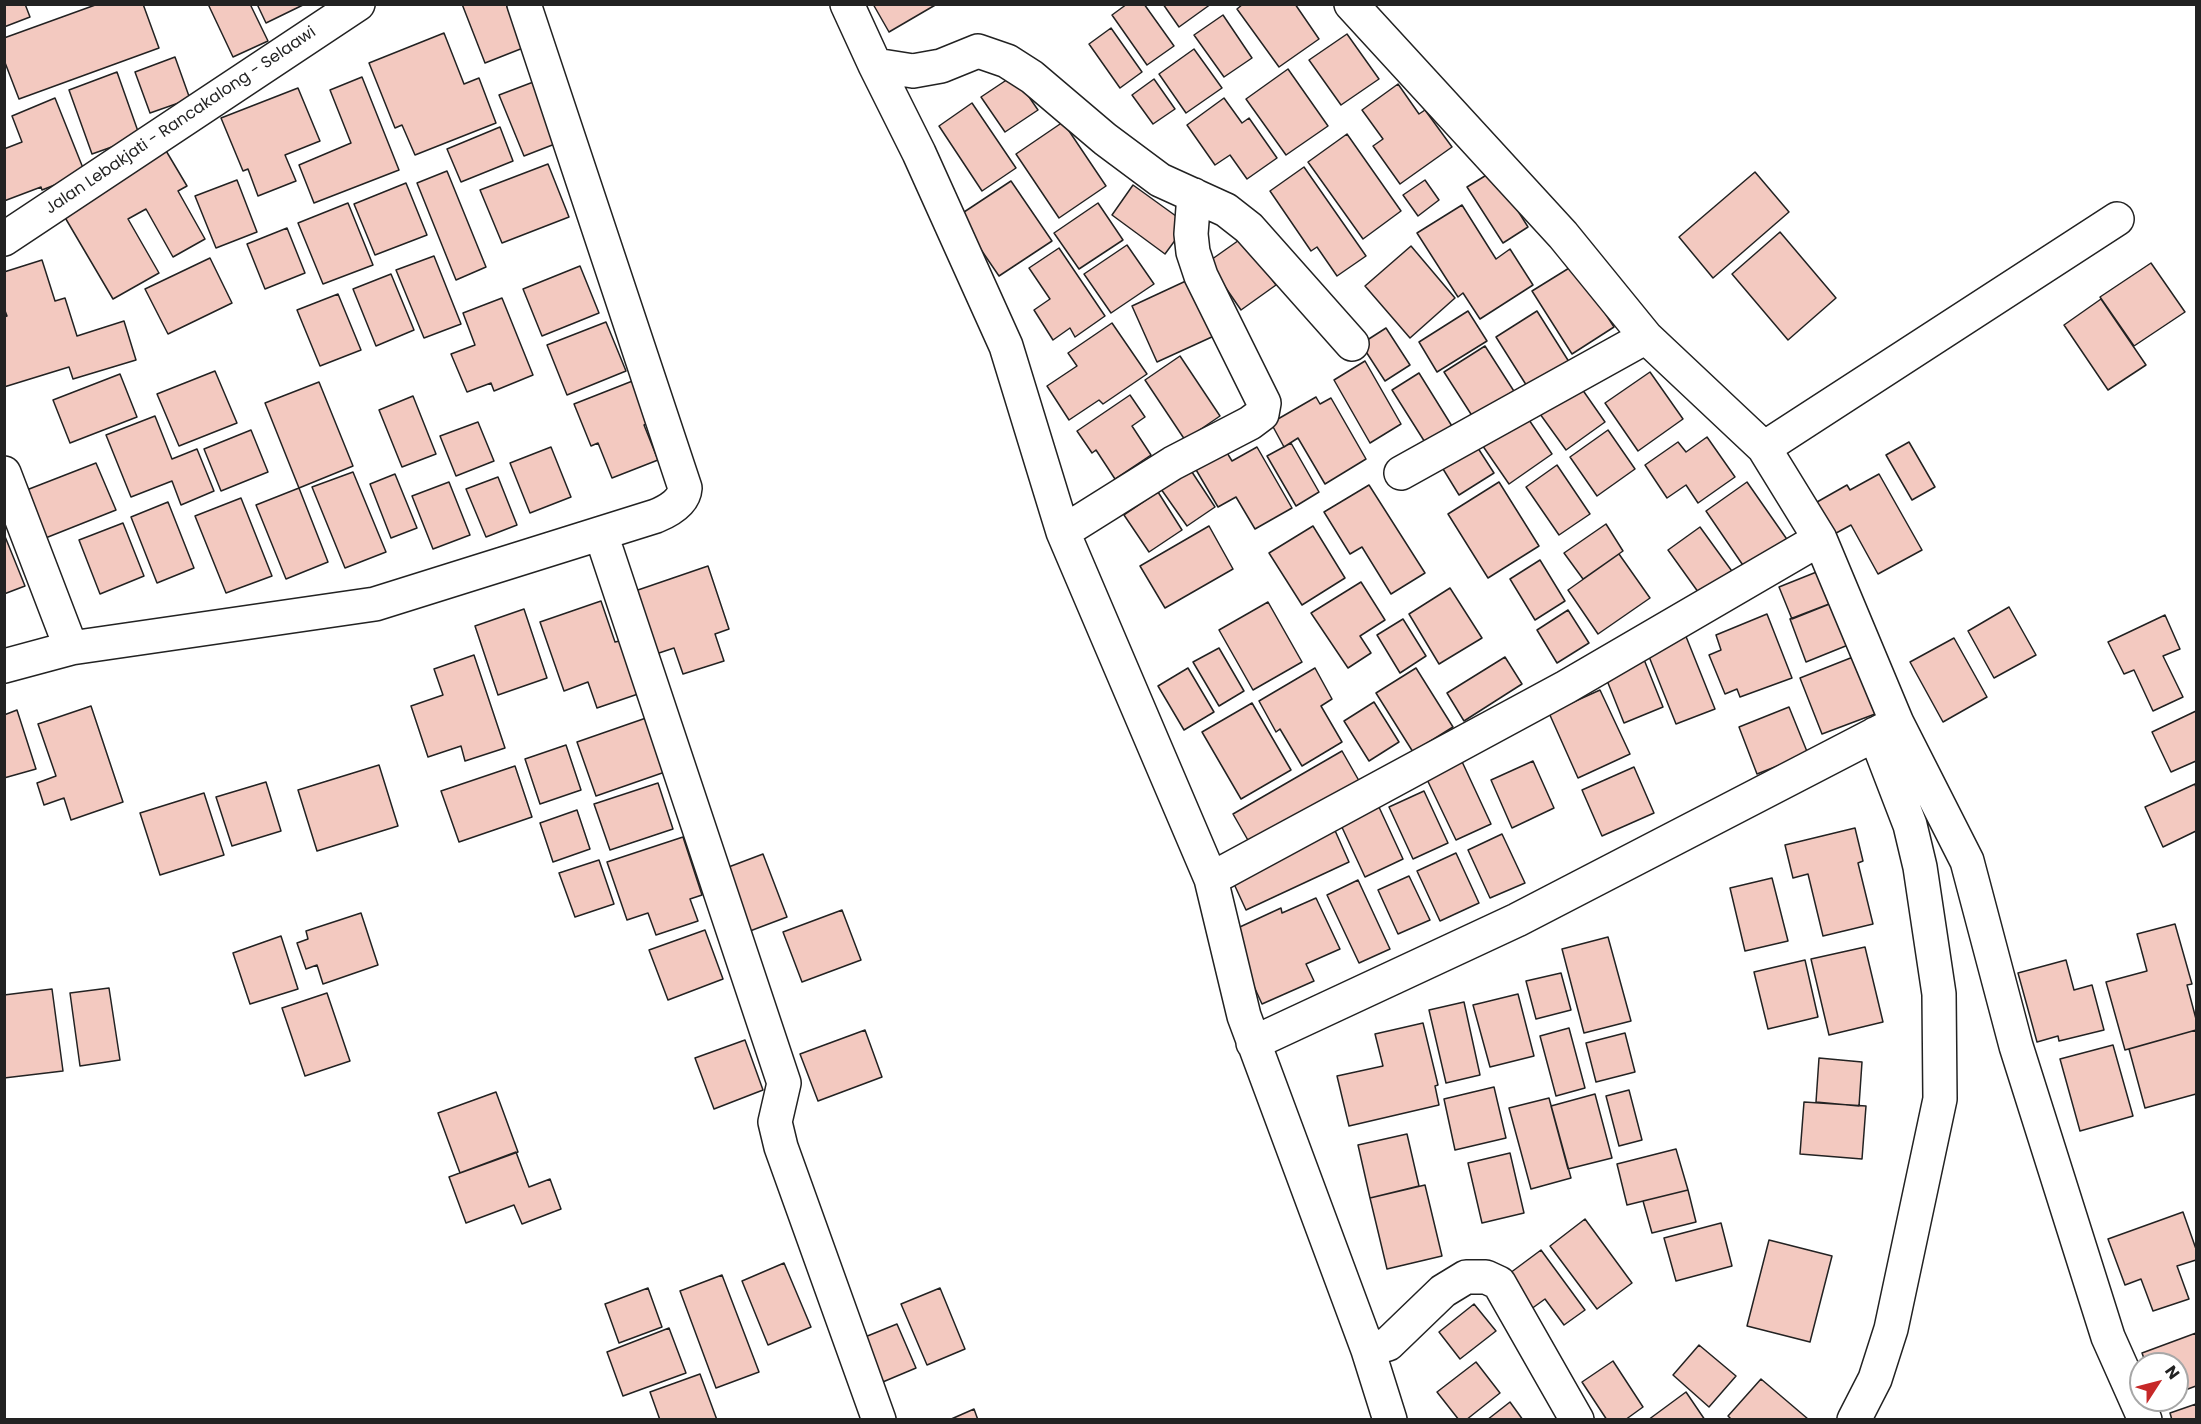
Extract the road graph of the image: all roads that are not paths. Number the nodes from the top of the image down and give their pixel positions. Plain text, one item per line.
1 (358, 4) edge
2 (524, 4) edge
3 (847, 4) edge
4 (1351, 4) edge
5 (875, 65) junction
6 (1194, 195) junction
7 (2117, 219) dead end
8 (4, 239) edge
9 (1646, 336) junction
10 (1352, 344) dead end
11 (1764, 448) junction
12 (4, 473) edge
13 (1401, 473) dead end
14 (1063, 532) junction
15 (601, 534) junction
16 (1820, 539) junction
17 (71, 648) junction
18 (4, 666) edge
19 (1886, 728) junction
20 (1910, 825) junction
21 (1967, 861) junction
22 (1211, 879) junction
23 (1253, 1043) junction
24 (1368, 1350) junction
25 (879, 1419) edge
26 (1390, 1419) edge
27 (1576, 1419) edge
28 (1854, 1419) edge
29 (2145, 1419) edge

1 - 8 street, Jalan Lebakjati - Rancakalong - Selaawi
2 - 15 street
3 - 5 street
4 - 9 street
5 - 6 street
5 - 14 street
6 - 10 street
6 - 14 street
7 - 11 street
9 - 11 street
9 - 13 street
11 - 16 street
12 - 17 street
14 - 22 street
15 - 17 street
15 - 25 street
16 - 19 street
16 - 22 street
17 - 18 street
19 - 20 street
19 - 21 street
19 - 23 street
20 - 21 street
20 - 28 street
21 - 29 street
22 - 23 street
23 - 24 street
24 - 26 street
24 - 27 street

